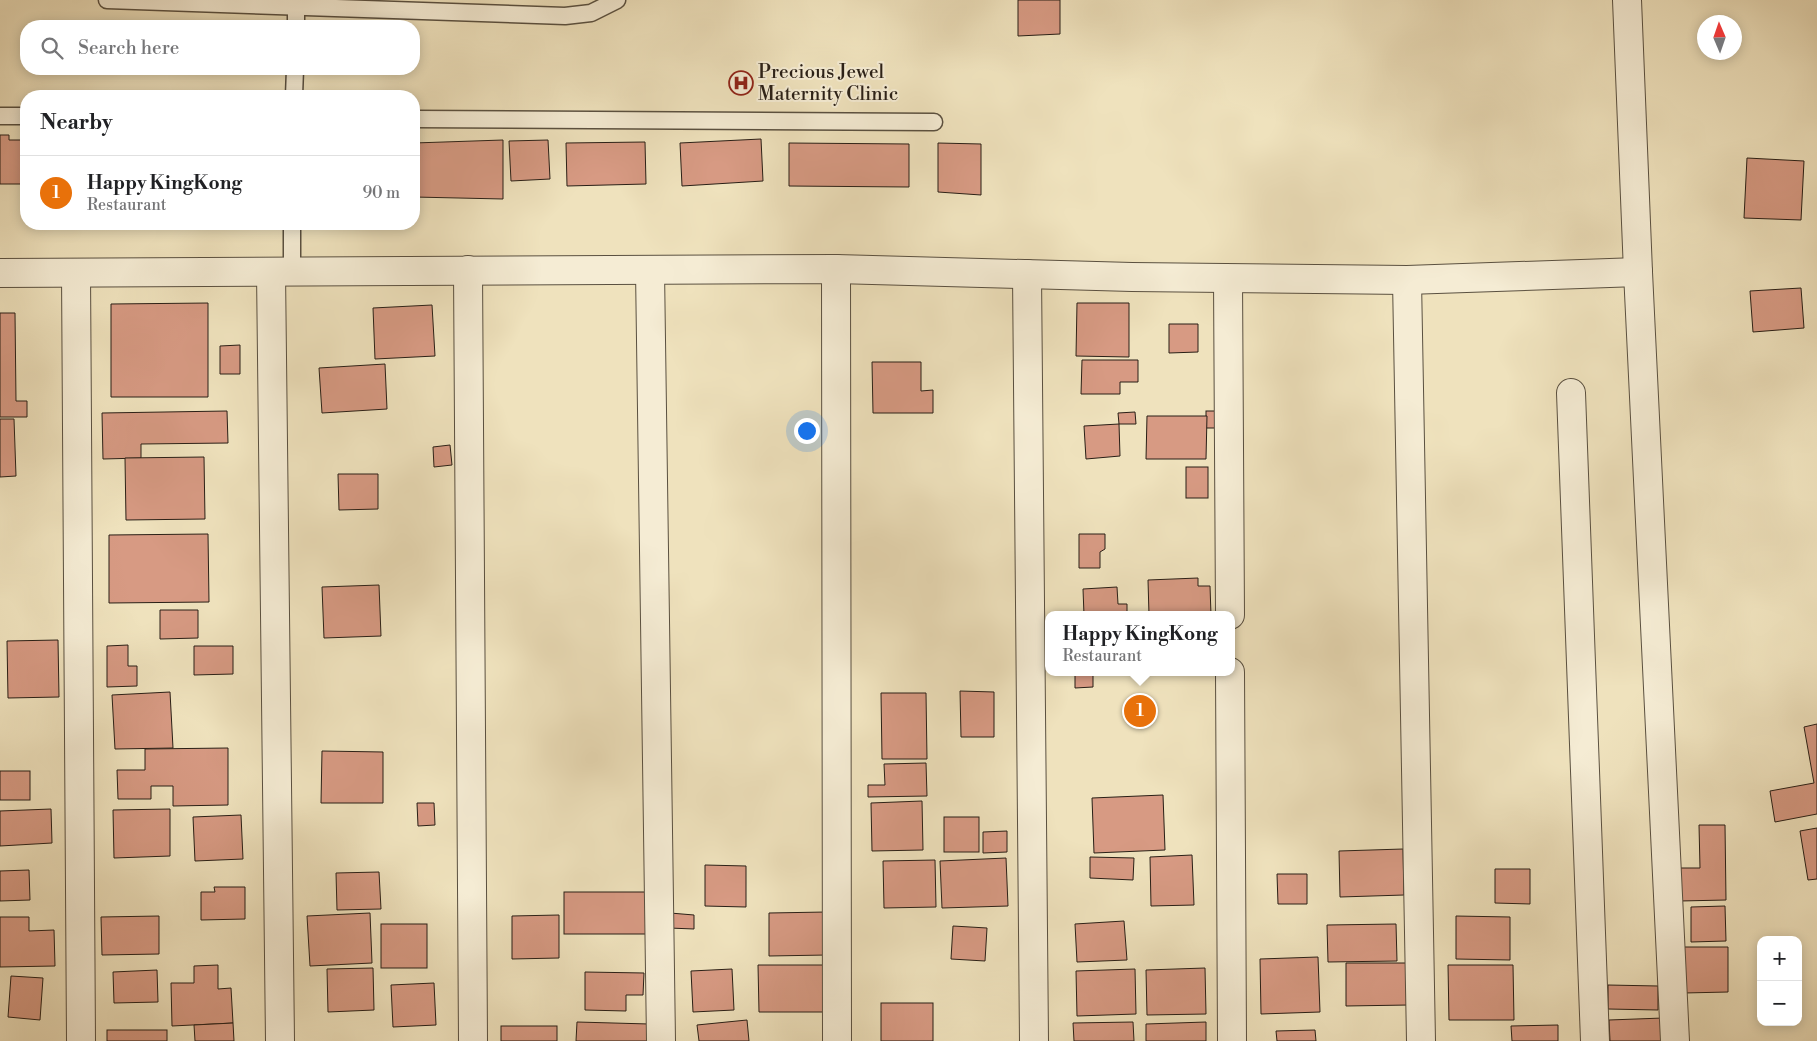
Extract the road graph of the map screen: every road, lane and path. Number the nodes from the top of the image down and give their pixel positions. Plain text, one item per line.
1 (107, 0) edge
2 (618, 0) edge
3 (1627, 0) edge
4 (296, 7) junction
5 (296, 20) edge
6 (295, 75) edge
7 (294, 90) edge
8 (0, 116) edge
9 (20, 116) edge
10 (420, 119) edge
11 (934, 122) dead end
12 (291, 230) edge
13 (836, 269) junction
14 (468, 270) junction
15 (650, 270) junction
16 (282, 272) junction
17 (1638, 272) junction
18 (0, 273) edge
19 (76, 273) junction
20 (1027, 274) junction
21 (1228, 278) junction
22 (1407, 280) junction
23 (1570, 393) dead end
24 (1230, 611) edge
25 (1230, 676) edge
26 (81, 1041) edge
27 (280, 1041) edge
28 (473, 1041) edge
29 (661, 1041) edge
30 (836, 1041) edge
31 (1034, 1041) edge
32 (1232, 1041) edge
33 (1421, 1041) edge
34 (1595, 1041) edge
35 (1675, 1041) edge

1 - 4 lane
2 - 4 lane
3 - 17 street
4 - 5 lane
6 - 7 lane
8 - 9 lane
10 - 11 lane
12 - 16 lane
13 - 15 street
13 - 20 street
13 - 30 street
14 - 15 street
14 - 16 street
14 - 28 street
15 - 29 street
16 - 19 street
16 - 27 street
17 - 22 street
17 - 35 street
18 - 19 street
19 - 26 street
20 - 21 street
20 - 31 street
21 - 22 street
21 - 24 street
22 - 33 street
23 - 34 street
25 - 32 street

